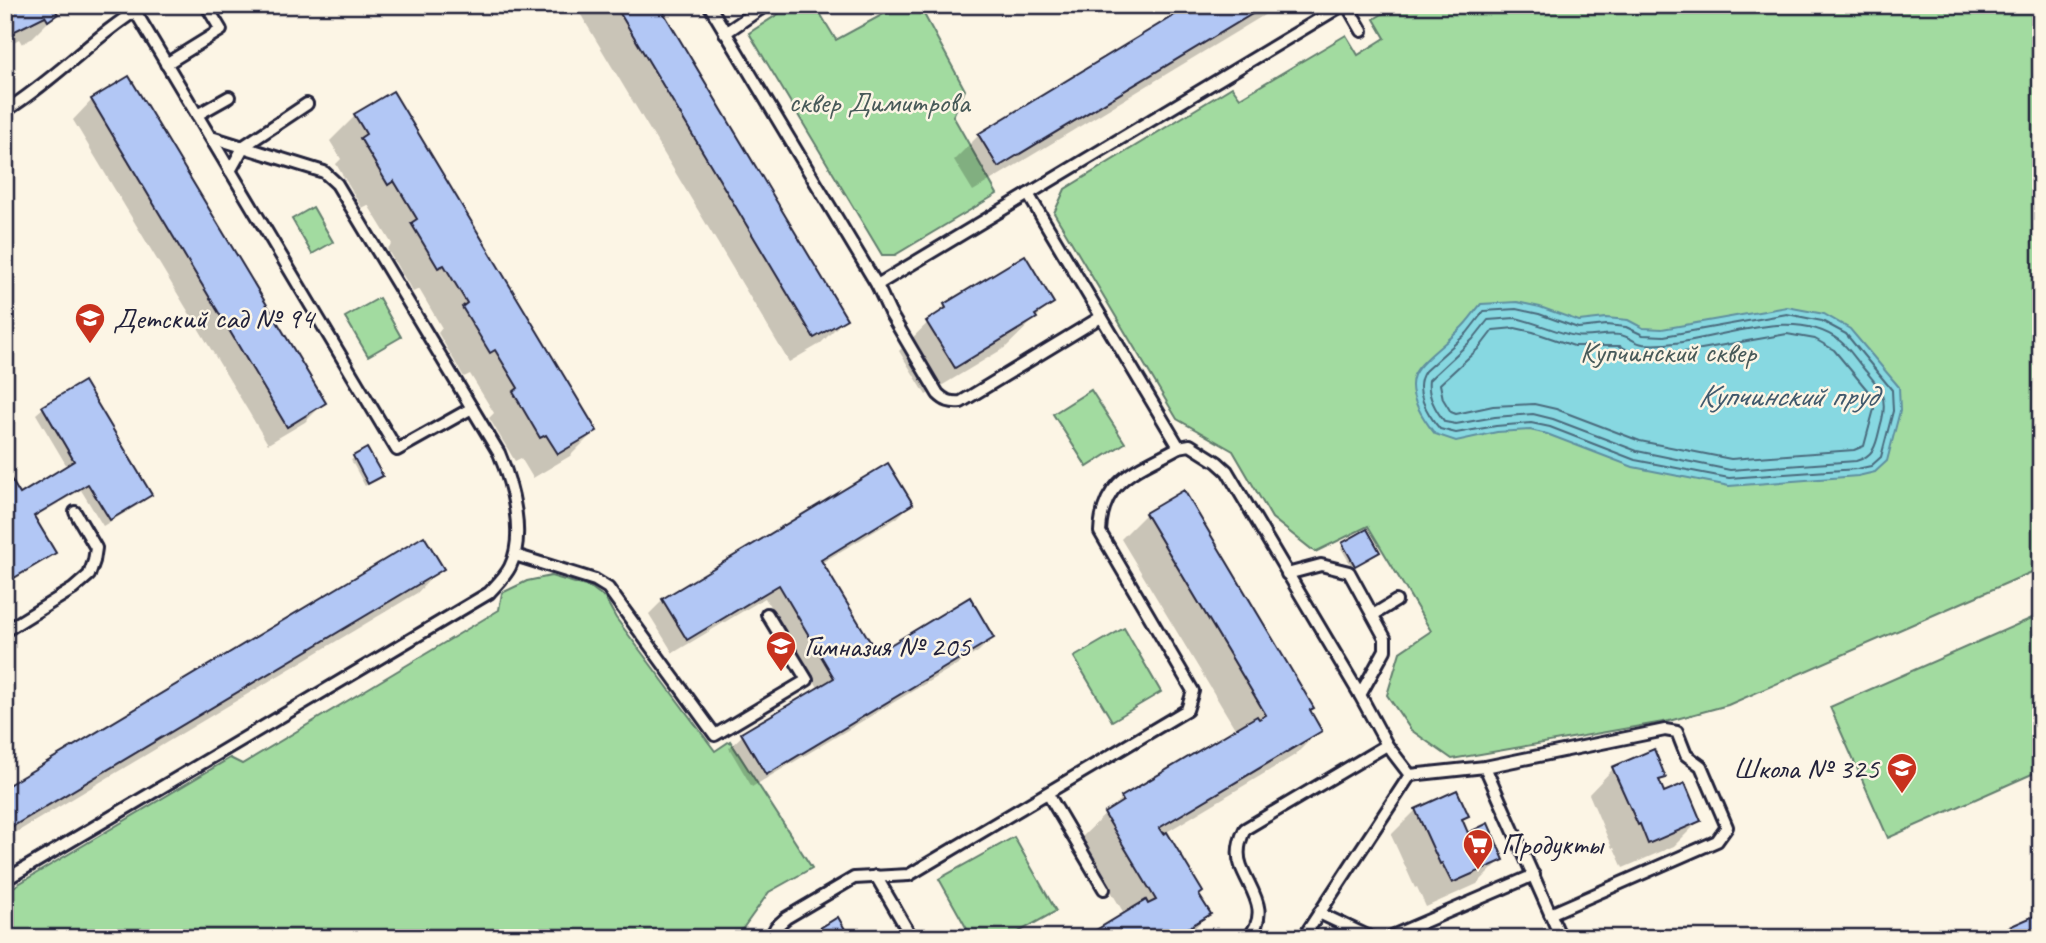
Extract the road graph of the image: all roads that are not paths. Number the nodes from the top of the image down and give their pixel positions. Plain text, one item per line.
1 (206, 5) edge
2 (709, 5) edge
3 (766, 5) edge
4 (1345, 5) edge
5 (140, 8) edge
6 (1362, 31) dead end
7 (725, 33) junction
8 (166, 64) junction
9 (229, 97) dead end
10 (307, 104) dead end
11 (5, 111) edge
12 (197, 115) junction
13 (211, 137) junction
14 (244, 146) junction
15 (230, 171) junction
16 (1028, 194) junction
17 (877, 285) junction
18 (1101, 317) junction
19 (471, 408) junction
20 (1179, 447) junction
21 (75, 512) dead end
22 (515, 555) junction
23 (1287, 574) junction
24 (1396, 601) dead end
25 (767, 614) dead end
26 (1373, 615) junction
27 (5, 631) edge
28 (1360, 695) junction
29 (1387, 745) junction
30 (1485, 767) junction
31 (1410, 775) junction
32 (1048, 794) junction
33 (1534, 875) junction
34 (876, 876) junction
35 (5, 880) edge
36 (1104, 889) dead end
37 (1319, 913) junction
38 (1550, 914) junction
39 (770, 938) edge
40 (912, 938) edge
41 (1248, 938) edge
42 (1303, 938) edge
43 (1372, 938) edge
44 (1387, 938) edge
45 (1561, 938) edge

1 - 8 lane
2 - 7 lane
3 - 7 lane
4 - 6 lane
4 - 16 lane
5 - 8 lane
5 - 11 lane
7 - 17 lane
8 - 12 lane
9 - 12 lane
10 - 14 lane
12 - 13 lane
13 - 14 lane
13 - 15 lane
14 - 15 lane
14 - 19 lane
15 - 19 lane
16 - 17 lane
16 - 18 lane
17 - 18 lane
18 - 20 lane
19 - 22 lane
20 - 23 lane
20 - 32 lane
21 - 27 lane
22 - 25 lane
22 - 35 lane
23 - 26 lane
23 - 28 lane
24 - 26 lane
26 - 28 lane
28 - 29 lane
29 - 31 lane
29 - 41 lane
30 - 31 lane
30 - 33 lane
30 - 38 lane
31 - 37 lane
32 - 34 lane
32 - 36 lane
33 - 38 lane
33 - 44 lane
34 - 39 lane
34 - 40 lane
37 - 42 lane
37 - 43 lane
38 - 45 lane

